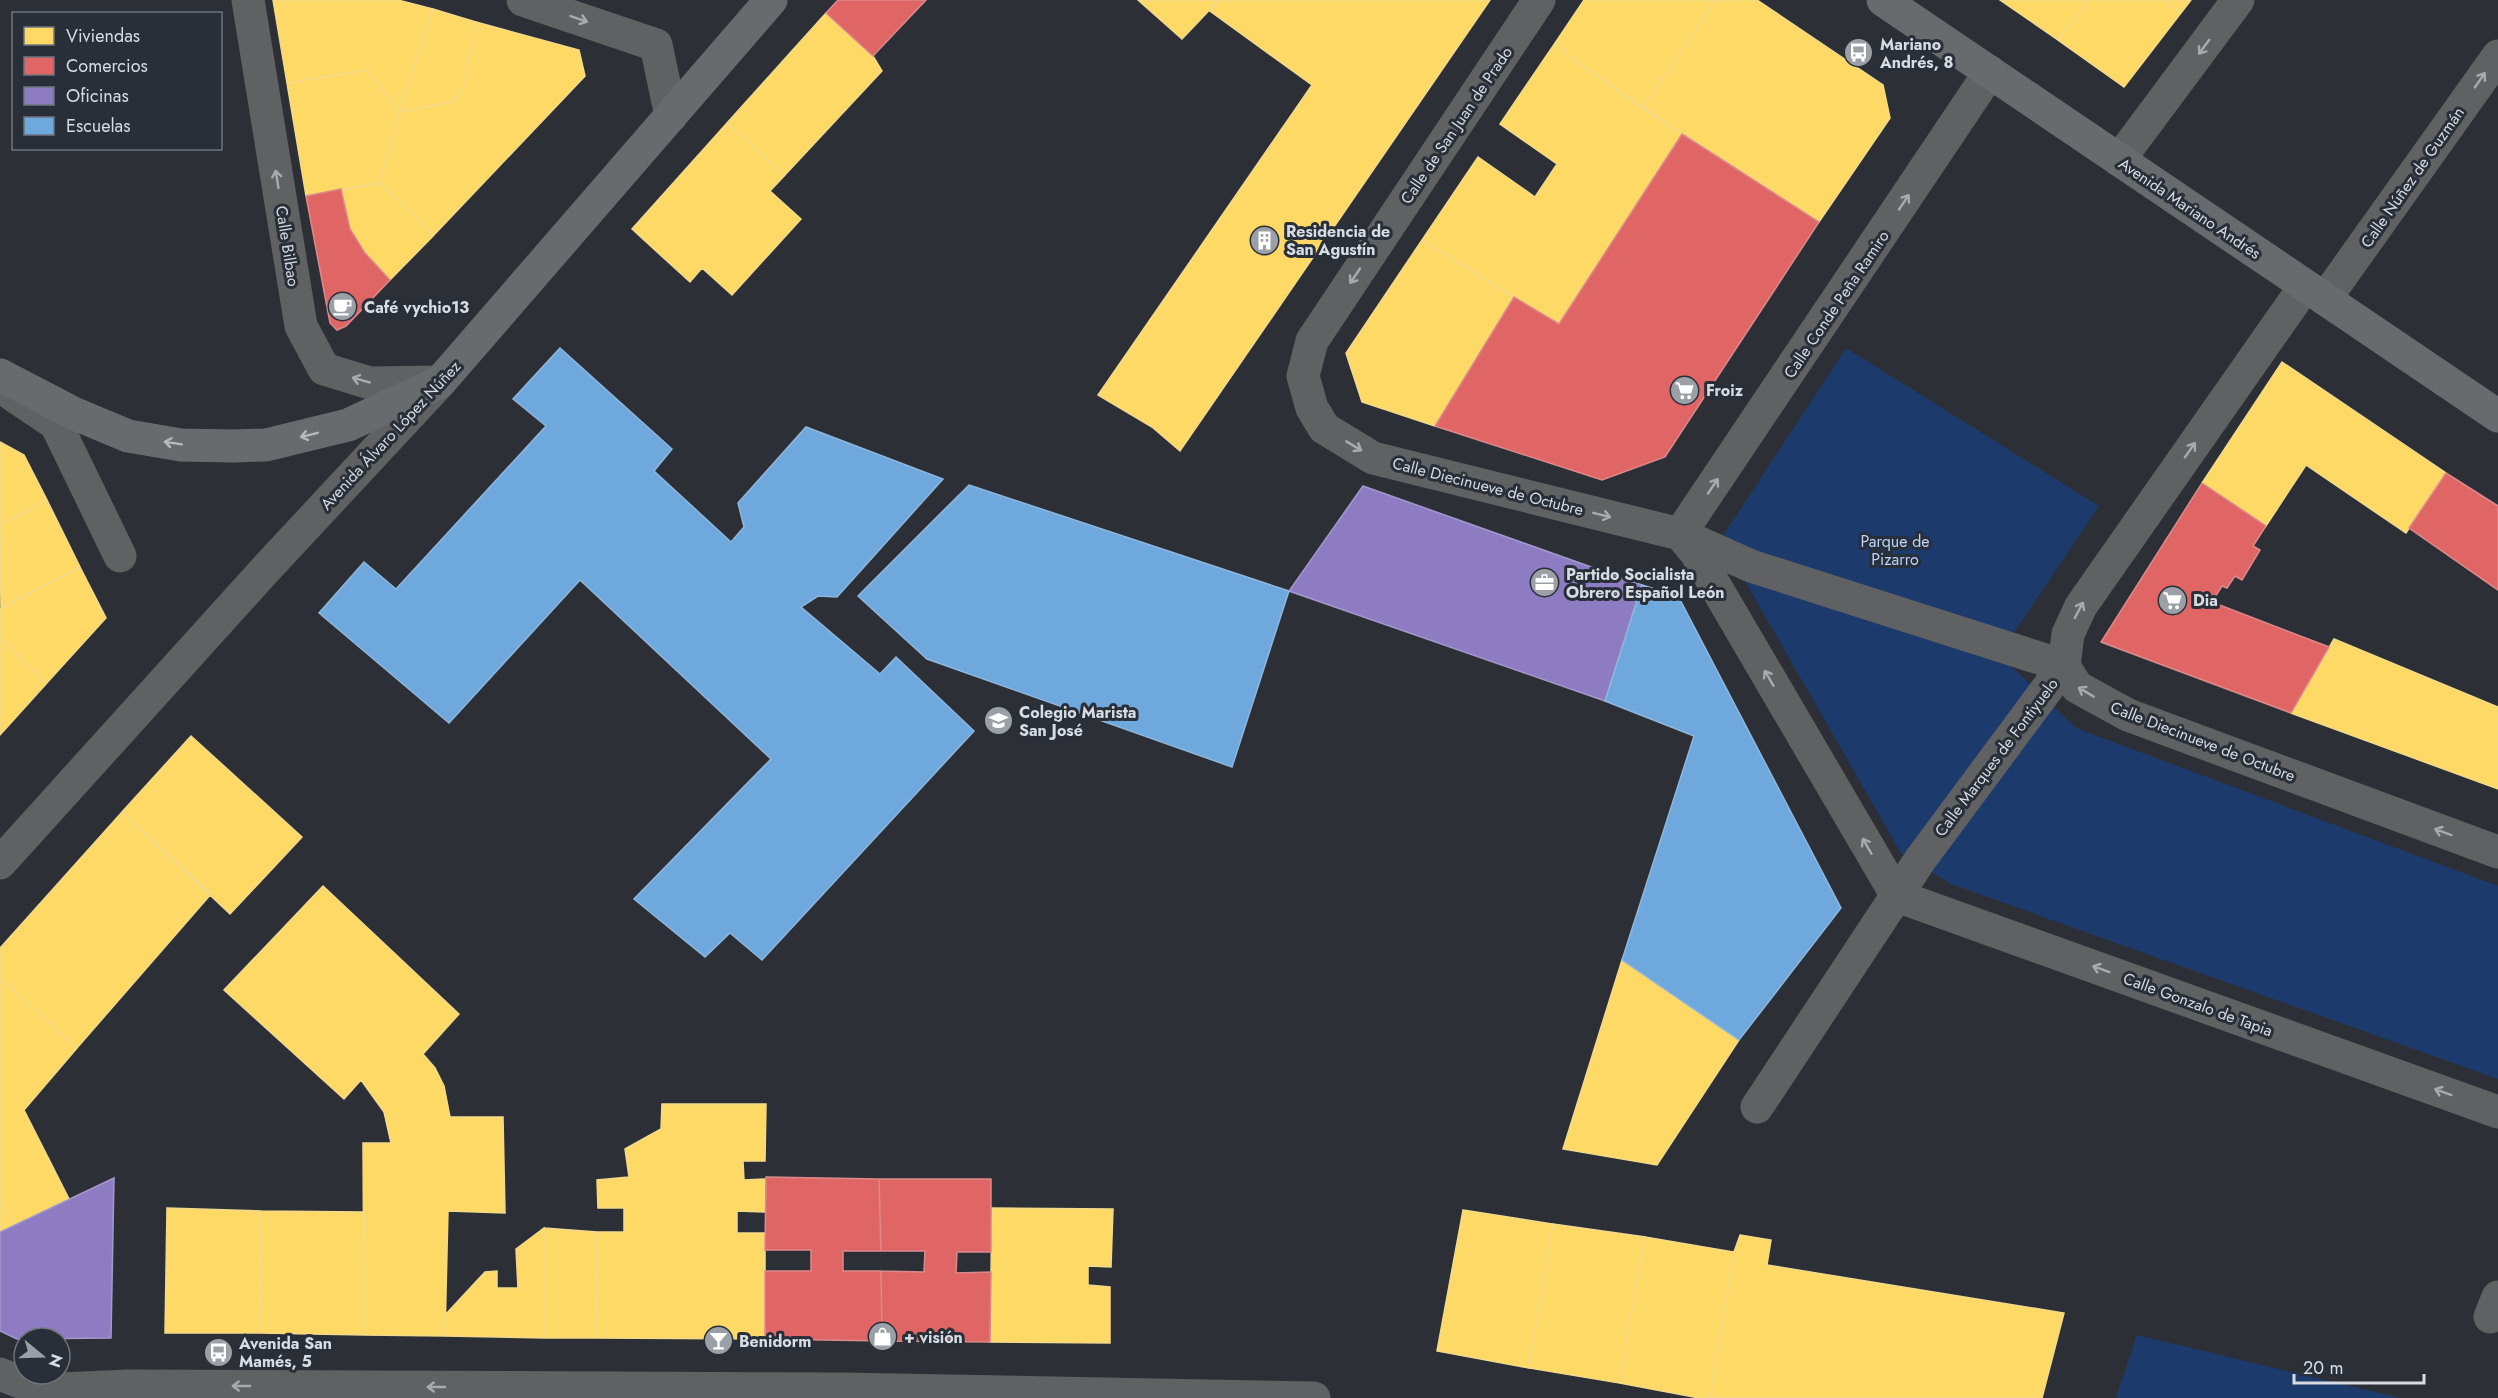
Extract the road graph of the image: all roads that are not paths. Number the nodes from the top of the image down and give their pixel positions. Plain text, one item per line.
1 (248, 0) edge
2 (524, 0) edge
3 (771, 0) edge
4 (1539, 0) edge
5 (2238, 0) edge
6 (1901, 5) edge
7 (2498, 56) edge
8 (1990, 72) junction
9 (671, 116) junction
10 (2120, 160) junction
11 (2315, 292) junction
12 (0, 375) edge
13 (440, 382) junction
14 (0, 387) edge
15 (1312, 408) joint
16 (2498, 416) edge
17 (1680, 534) junction
18 (120, 556) dead end
19 (2064, 666) junction
20 (2498, 852) edge
21 (0, 863) edge
22 (1897, 896) junction
23 (1757, 1107) dead end
24 (2498, 1112) edge
25 (0, 1374) edge
26 (0, 1389) edge
27 (42, 1394) edge
28 (843, 1394) edge
29 (1314, 1398) edge

13 -> 1 street, Calle Bilbao
2 -> 9 street
3 - 9 main road, Avenida Álvaro López Núñez
4 -> 15 street, Calle de San Juan de Prado
5 -> 10 street
6 - 8 main road, Avenida Mariano Andrés
11 -> 7 street, Calle Núñez de Guzmán
8 - 10 main road, Avenida Mariano Andrés
17 -> 8 street, Calle Conde Peña Ramiro
9 - 13 main road, Avenida Álvaro López Núñez
10 - 11 main road, Avenida Mariano Andrés
11 - 16 main road, Avenida Mariano Andrés
19 -> 11 street, Calle Marques de Fontiyuelo
13 -> 12 main road
13 - 21 street, Avenida Álvaro López Núñez
14 - 18 street
15 -> 17 street, Calle Diecinueve de Octubre
17 - 19 street, Calle Diecinueve de Octubre
22 -> 17 street
20 -> 19 street, Calle Diecinueve de Octubre
19 - 22 street, Calle Marques de Fontiyuelo
22 - 23 street, Calle Marques de Fontiyuelo
24 -> 22 street, Calle Gonzalo de Tapia
25 - 27 street
26 - 27 street
28 -> 27 street
28 - 29 street

